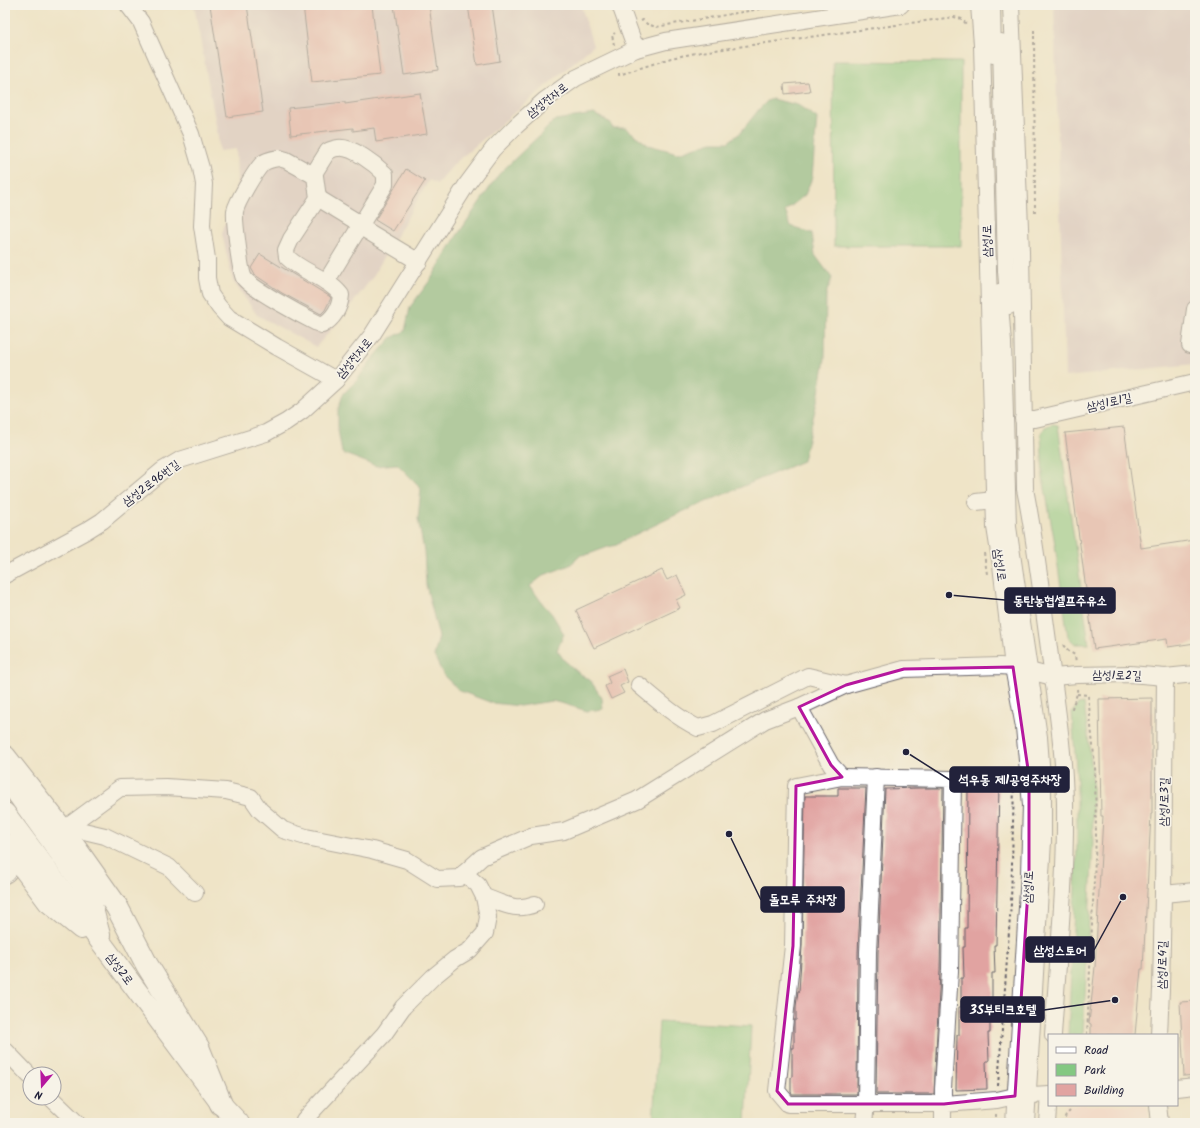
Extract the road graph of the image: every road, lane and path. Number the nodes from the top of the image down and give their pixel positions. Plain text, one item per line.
1 (128, 5) edge
2 (620, 5) edge
3 (783, 5) edge
4 (901, 5) edge
5 (979, 5) edge
6 (992, 5) edge
7 (1000, 5) edge
8 (1011, 5) edge
9 (875, 7) edge
10 (954, 18) dead end
11 (644, 20) dead end
12 (1034, 30) dead end
13 (636, 49) junction
14 (619, 75) dead end
15 (314, 175) junction
16 (318, 198) junction
17 (1035, 219) dead end
18 (359, 226) junction
19 (419, 262) junction
20 (326, 282) junction
21 (1195, 309) edge
22 (1195, 345) edge
23 (336, 380) junction
24 (1195, 382) edge
25 (321, 392) joint
26 (1023, 419) junction
27 (994, 500) junction
28 (976, 502) dead end
29 (5, 574) edge
30 (1061, 640) dead end
31 (1013, 667) junction
32 (1041, 674) junction
33 (1195, 674) edge
34 (1077, 675) junction
35 (1166, 677) junction
36 (639, 685) dead end
37 (846, 685) junction
38 (799, 707) junction
39 (5, 757) edge
40 (5, 777) edge
41 (842, 777) junction
42 (876, 777) junction
43 (1014, 778) dead end
44 (5, 813) edge
45 (5, 844) edge
46 (464, 873) junction
47 (1195, 891) edge
48 (194, 892) dead end
49 (1163, 894) junction
50 (484, 897) junction
51 (535, 904) dead end
52 (103, 946) junction
53 (1053, 1034) edge
54 (1087, 1034) edge
55 (1159, 1034) edge
56 (5, 1050) edge
57 (22, 1068) edge
58 (1195, 1086) edge
59 (1178, 1088) edge
60 (1035, 1095) edge
61 (996, 1100) junction
62 (221, 1104) junction
63 (866, 1104) junction
64 (944, 1104) junction
65 (59, 1106) edge
66 (1158, 1106) edge
67 (1070, 1111) dead end
68 (304, 1120) dead end
69 (77, 1123) edge
70 (239, 1123) edge
71 (864, 1123) edge
72 (943, 1123) edge
73 (996, 1123) edge
74 (1014, 1123) edge
75 (1026, 1123) edge
76 (1034, 1123) edge
77 (1047, 1123) edge
78 (1062, 1123) edge
79 (1160, 1123) edge

1 - 23 street
2 - 13 street
3 - 11 path
4 - 9 street, 삼성전자로
5 - 27 street, 삼성1로
6 - 32 street
7 - 32 street
8 - 26 street
9 - 13 street, 삼성전자로
10 - 14 path
12 - 17 path
13 - 19 street, 삼성전자로
15 - 16 street
15 - 18 street
15 - 20 street
16 - 18 street
16 - 20 street
18 - 19 street
18 - 20 street
19 - 23 street, 삼성전자로
21 - 22 street
23 - 25 street, 삼성전자로
24 - 26 street, 삼성1로1길
25 - 29 street, 삼성2로96번길
26 - 32 street
27 - 28 street
27 - 31 street, 삼성1로
30 - 34 path
31 - 32 street, 삼성1로2길
31 - 37 street, 삼성1로2길
31 - 60 street, 삼성1로
32 - 34 street, 삼성1로2길
32 - 53 street
32 - 60 street
33 - 35 street, 삼성1로2길
34 - 35 street, 삼성1로2길
34 - 54 path
35 - 49 street, 삼성1로3길
36 - 37 street
37 - 38 street, 삼성1로2길
38 - 41 street
38 - 46 street, 삼성1로2길
39 - 62 highway
40 - 52 main road
41 - 42 street
41 - 63 street
42 - 63 street
42 - 64 street
43 - 61 path
44 - 52 main road, 삼성2로
45 - 52 main road
46 - 48 street
46 - 50 street
47 - 49 street
49 - 55 street, 삼성1로4길
50 - 51 street
50 - 68 street
52 - 62 main road, 삼성2로
56 - 57 street
58 - 59 street
60 - 61 street
60 - 74 street, 삼성1로
60 - 75 street
60 - 76 street
60 - 77 street, 삼성1로
61 - 64 street
61 - 73 path
62 - 70 main road, 삼성2로
63 - 64 street
63 - 71 street
64 - 72 street
65 - 69 street
66 - 79 street
67 - 78 path

